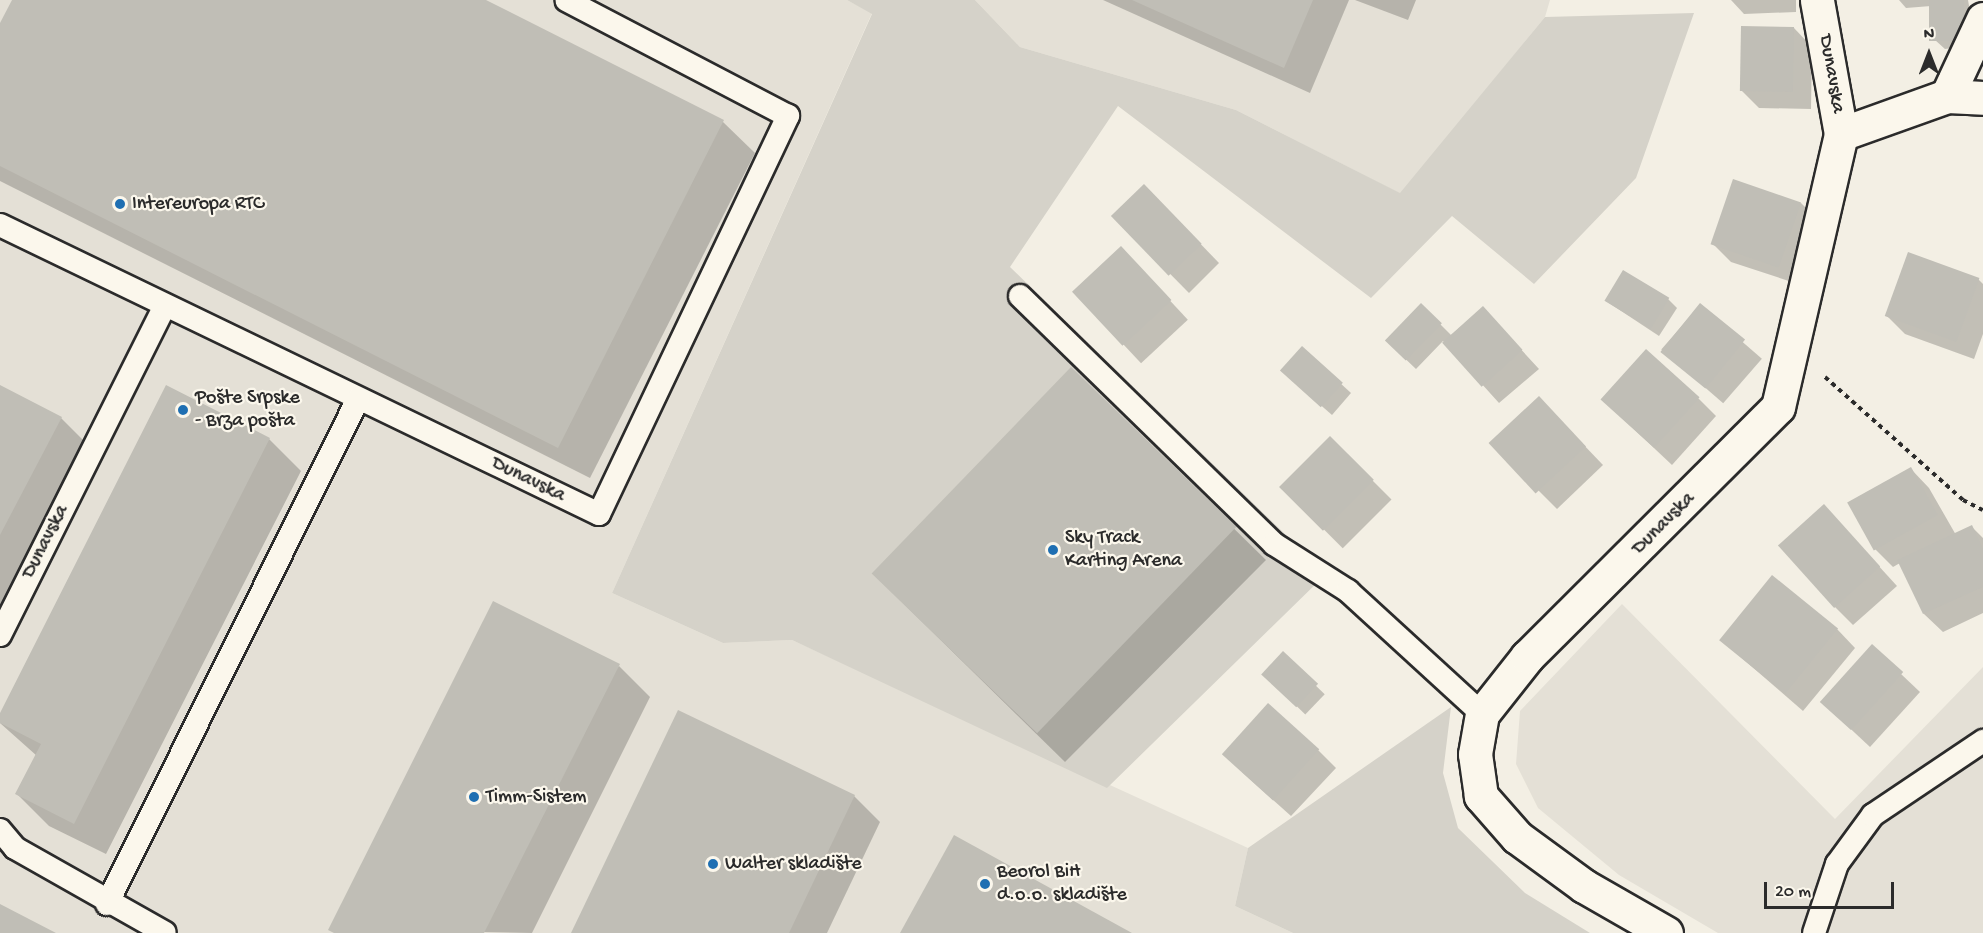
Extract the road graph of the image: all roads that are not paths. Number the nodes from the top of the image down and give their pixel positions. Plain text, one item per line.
1 (566, 0) edge
2 (1817, 0) edge
3 (1983, 19) edge
4 (1947, 96) junction
5 (1983, 98) edge
6 (1841, 134) junction
7 (0, 225) edge
8 (1020, 296) dead end
9 (164, 307) junction
10 (358, 399) junction
11 (0, 635) edge
12 (1482, 714) junction
13 (1983, 741) edge
14 (0, 830) edge
15 (107, 904) junction
16 (165, 933) edge
17 (1666, 933) edge
18 (1814, 933) edge

1 - 10 lane, Dunavska
2 - 6 street, Dunavska
3 - 4 street
4 - 5 street
4 - 6 street
6 - 12 street, Dunavska
7 - 9 lane
8 - 12 lane
9 - 10 lane, Dunavska
9 - 11 lane, Dunavska
10 - 15 lane
12 - 17 street, Dunavska
13 - 18 lane
14 - 15 lane
15 - 16 lane

